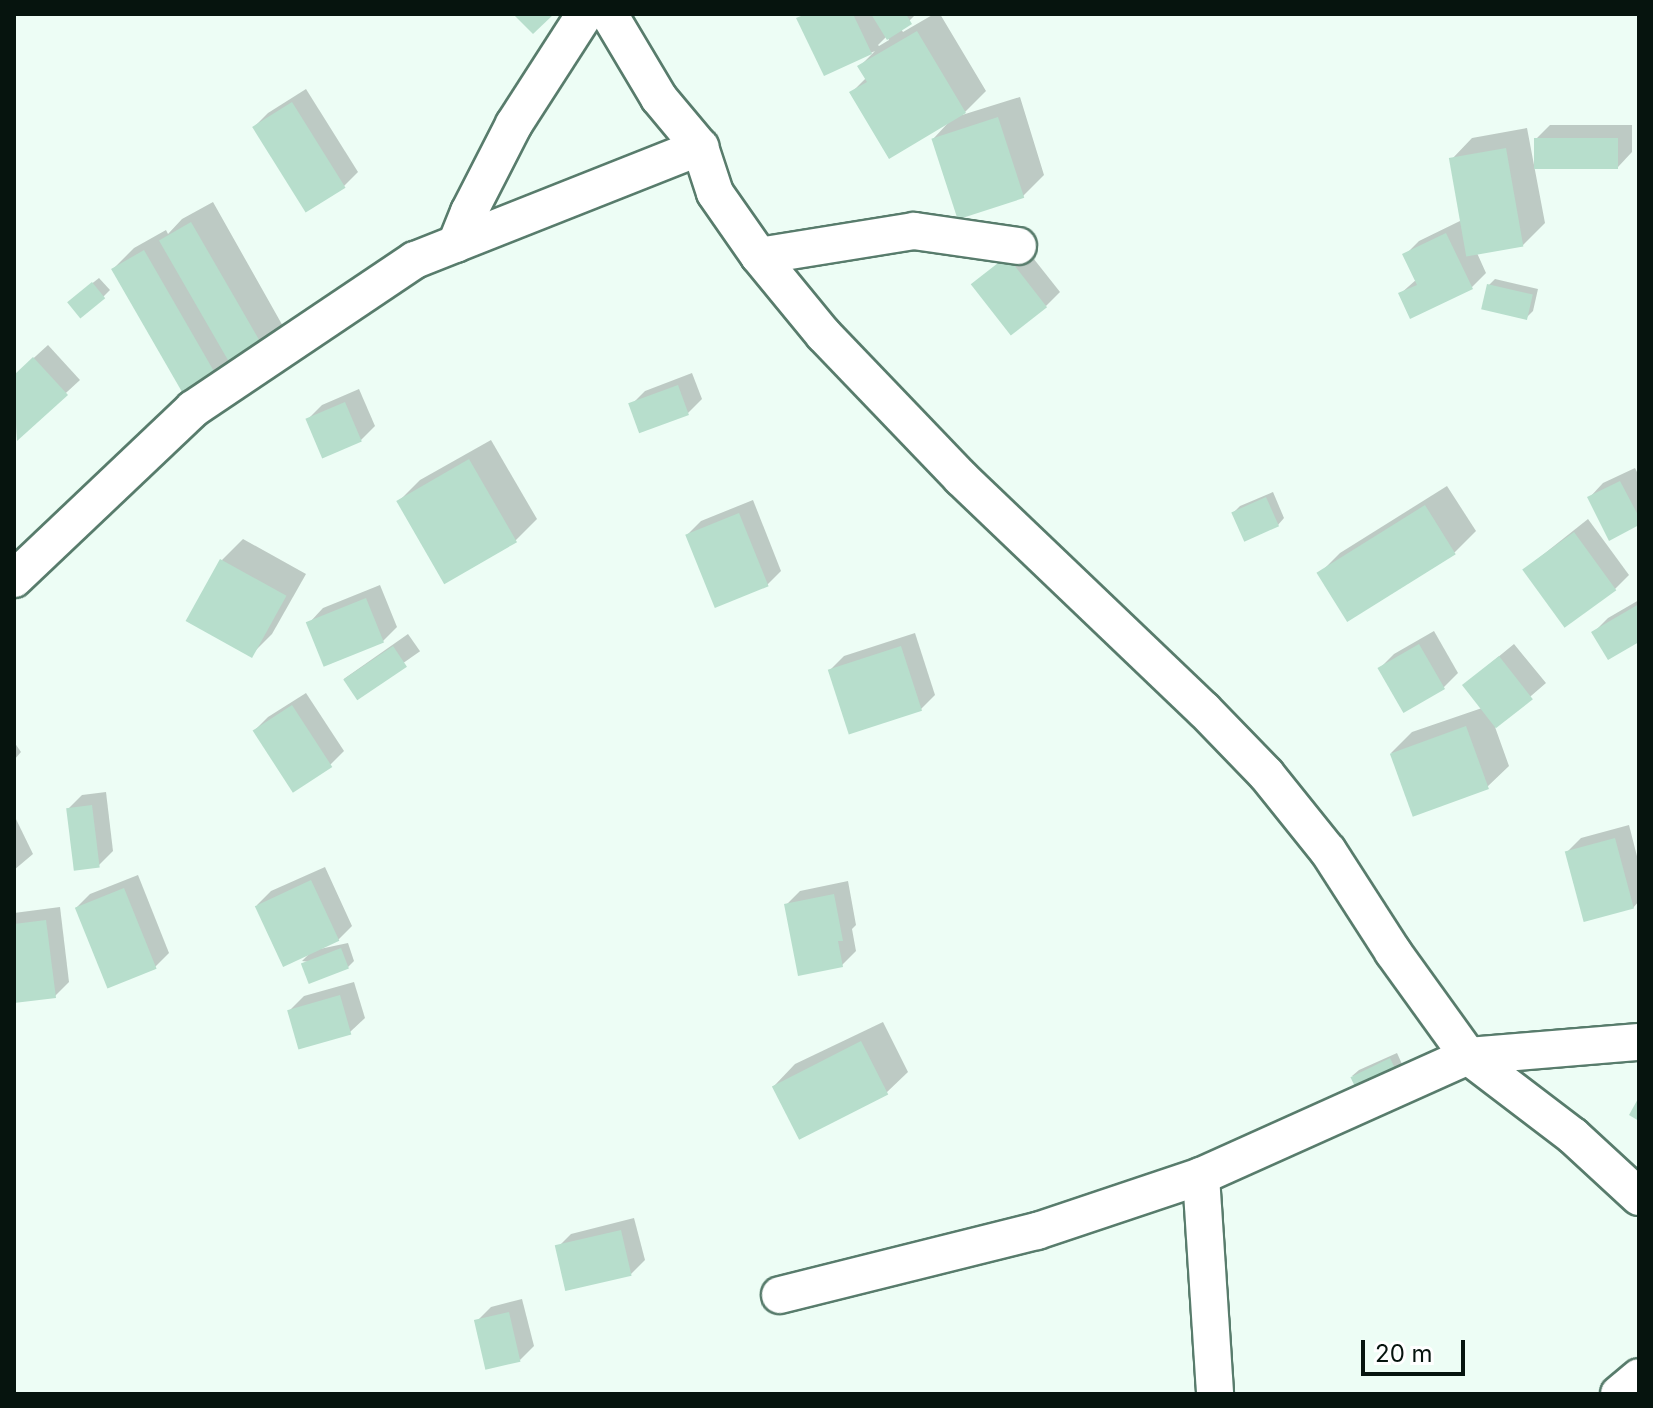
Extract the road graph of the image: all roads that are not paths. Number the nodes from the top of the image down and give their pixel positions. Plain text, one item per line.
1 (585, 14) edge
2 (609, 14) edge
3 (700, 147) junction
4 (456, 244) junction
5 (1018, 246) dead end
6 (759, 256) junction
7 (14, 579) edge
8 (1639, 1042) edge
9 (1468, 1056) junction
10 (1201, 1176) junction
11 (1639, 1197) edge
12 (780, 1295) dead end
13 (1639, 1377) edge
14 (1215, 1394) edge
15 (1619, 1394) edge

1 - 4 street
2 - 3 street
3 - 4 street
3 - 6 street
4 - 7 street
5 - 6 street
6 - 9 street
8 - 9 street
9 - 10 street
9 - 11 street
10 - 12 street
10 - 14 street
13 - 15 street

